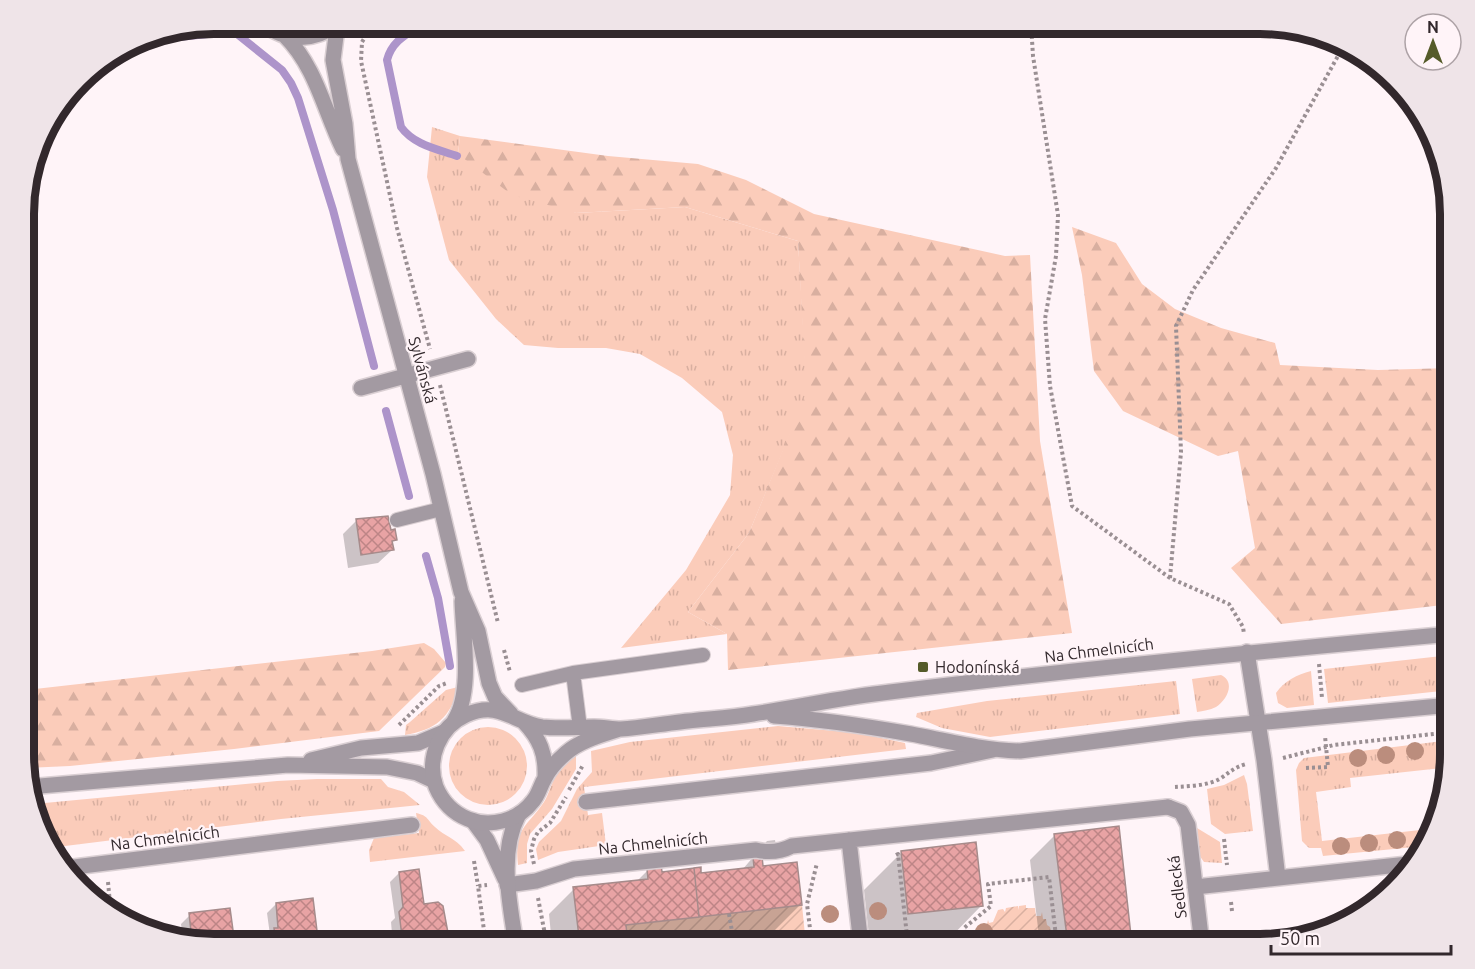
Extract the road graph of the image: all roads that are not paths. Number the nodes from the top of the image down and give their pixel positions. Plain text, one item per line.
1 (318, 35) edge
2 (336, 35) edge
3 (285, 36) joint
4 (348, 159) junction
5 (468, 359) dead end
6 (406, 376) junction
7 (361, 388) dead end
8 (441, 509) junction
9 (397, 520) dead end
10 (461, 592) junction
11 (1440, 635) edge
12 (1247, 652) junction
13 (703, 655) dead end
14 (573, 673) junction
15 (522, 684) dead end
16 (1440, 706) edge
17 (753, 714) junction
18 (518, 718) junction
19 (1257, 724) junction
20 (449, 727) junction
21 (581, 735) junction
22 (993, 750) junction
23 (288, 765) junction
24 (545, 777) junction
25 (434, 781) junction
26 (38, 786) edge
27 (586, 802) dead end
28 (519, 814) junction
29 (473, 821) junction
30 (412, 825) dead end
31 (1188, 825) joint
32 (849, 840) junction
33 (1403, 864) edge
34 (74, 867) edge
35 (1278, 878) junction
36 (507, 883) junction
37 (1196, 887) junction
38 (514, 934) edge
39 (860, 934) edge
40 (1201, 934) edge

1 - 3 street
2 - 4 street, Sylvánská
3 - 4 street, Sylvánská
4 - 6 street, Sylvánská
5 - 6 street
6 - 7 street
6 - 8 street, Sylvánská
8 - 9 lane
8 - 10 street, Sylvánská
10 - 18 street, Sylvánská
10 - 20 street, Sylvánská
11 - 12 street, Na Chmelnicích
12 - 17 street, Na Chmelnicích
12 - 19 street
13 - 14 lane
14 - 15 lane
14 - 21 lane
16 - 19 street, Na Chmelnicích
17 - 21 street, Na Chmelnicích
17 - 22 street, Na Chmelnicích
18 - 20 street, Na Chmelnicích
18 - 21 street, Na Chmelnicích
18 - 24 street
19 - 22 street, Na Chmelnicích
19 - 35 street
20 - 23 street, Na Chmelnicích
20 - 25 street
21 - 24 street, Na Chmelnicích
22 - 27 street, Na Chmelnicích
23 - 25 street, Na Chmelnicích
23 - 26 street, Na Chmelnicích
24 - 28 street, Na Chmelnicích
25 - 29 street
28 - 29 street, Na Chmelnicích
28 - 36 street
29 - 36 street
30 - 34 street, Na Chmelnicích
31 - 32 street, Na Chmelnicích
31 - 37 street, Sedlecká
32 - 36 street, Na Chmelnicích
32 - 39 street
33 - 35 street
35 - 37 street
36 - 38 street
37 - 40 street, Sedlecká

